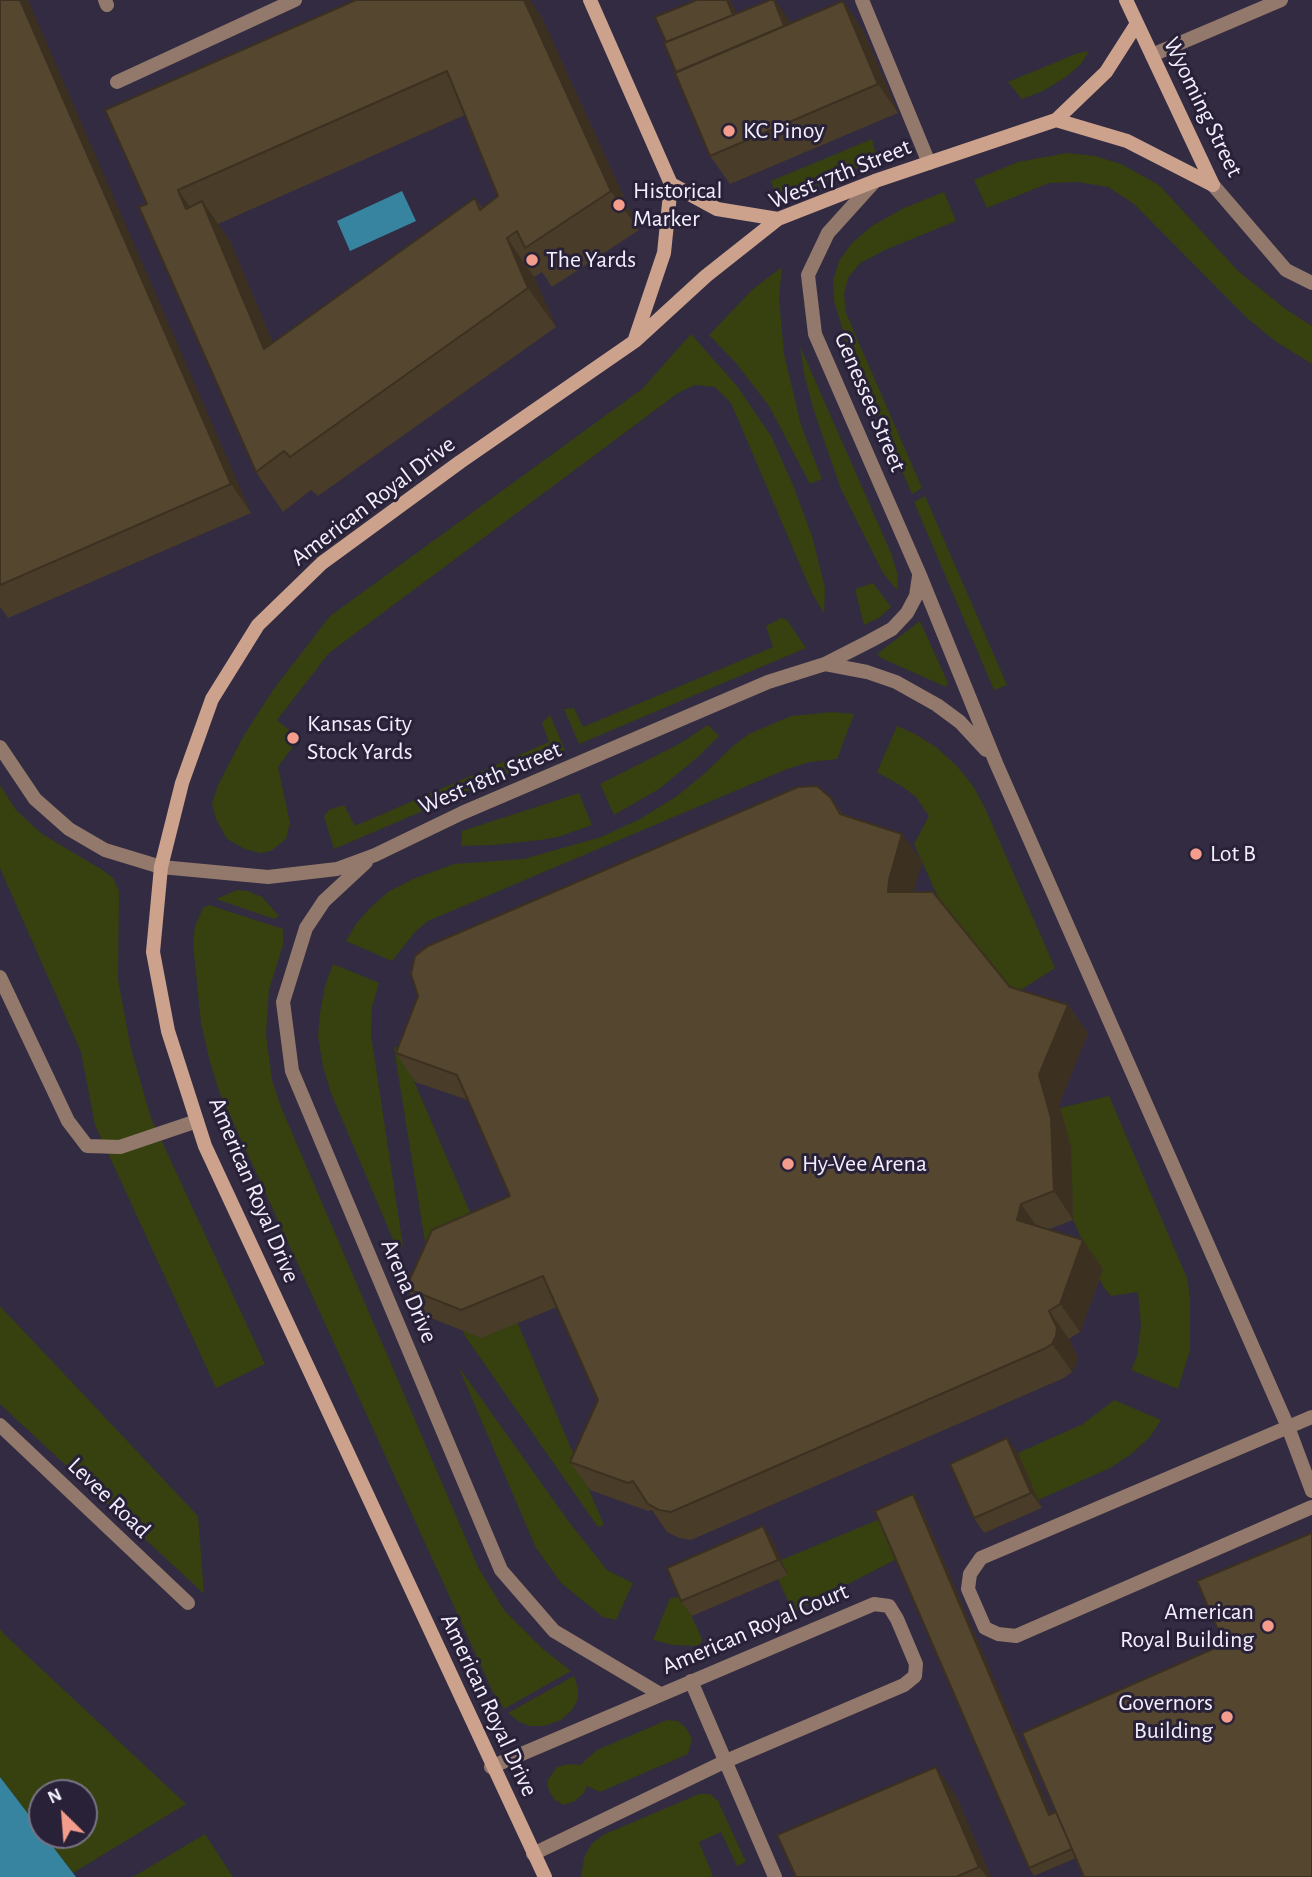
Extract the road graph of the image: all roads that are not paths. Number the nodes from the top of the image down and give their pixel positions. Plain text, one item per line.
1 (295, 0) edge
2 (590, 0) edge
3 (862, 0) edge
4 (1126, 0) edge
5 (1280, 0) edge
6 (1136, 24) junction
7 (1152, 55) junction
8 (117, 82) dead end
9 (1056, 120) junction
10 (929, 163) junction
11 (875, 181) junction
12 (671, 184) junction
13 (1213, 185) junction
14 (778, 219) junction
15 (1312, 283) edge
16 (635, 341) junction
17 (919, 573) junction
18 (825, 664) junction
19 (0, 747) edge
20 (996, 763) junction
21 (375, 855) junction
22 (161, 867) junction
23 (0, 976) edge
24 (197, 1121) junction
25 (1312, 1417) edge
26 (0, 1424) edge
27 (1288, 1427) junction
28 (1312, 1491) edge
29 (1312, 1507) edge
30 (188, 1603) dead end
31 (691, 1681) junction
32 (660, 1694) junction
33 (726, 1761) junction
34 (491, 1767) junction
35 (533, 1854) junction
36 (545, 1877) edge
37 (775, 1877) edge

1 - 8 street
2 - 12 main road
3 - 10 street
4 - 6 main road, Wyoming Street
5 - 7 street
6 - 7 main road, Wyoming Street
6 - 9 main road
7 - 13 main road, Wyoming Street
9 - 10 main road, West 17th Street
9 - 13 main road
10 - 11 main road, West 17th Street
11 - 14 main road, West 17th Street
11 - 17 street, Genessee Street
12 - 14 main road
12 - 16 main road
13 - 15 street, Wyoming Street
14 - 16 main road, West 17th Street
16 - 22 main road, American Royal Drive
17 - 18 street, West 18th Street
17 - 20 street, Genessee Street
18 - 20 street, West 18th Street
18 - 21 street, West 18th Street
19 - 22 street, West 18th Street
20 - 27 street
21 - 22 street, West 18th Street
21 - 32 street, Arena Drive
22 - 24 main road, American Royal Drive
23 - 24 street
24 - 34 main road, American Royal Drive
25 - 27 street
26 - 30 street, Levee Road
27 - 28 street
27 - 29 street
31 - 32 street, American Royal Court
31 - 33 street
31 - 33 street, American Royal Court
32 - 34 street, American Royal Court
33 - 35 street, American Royal Court
33 - 37 street
34 - 35 main road, American Royal Drive
35 - 36 main road, American Royal Drive

